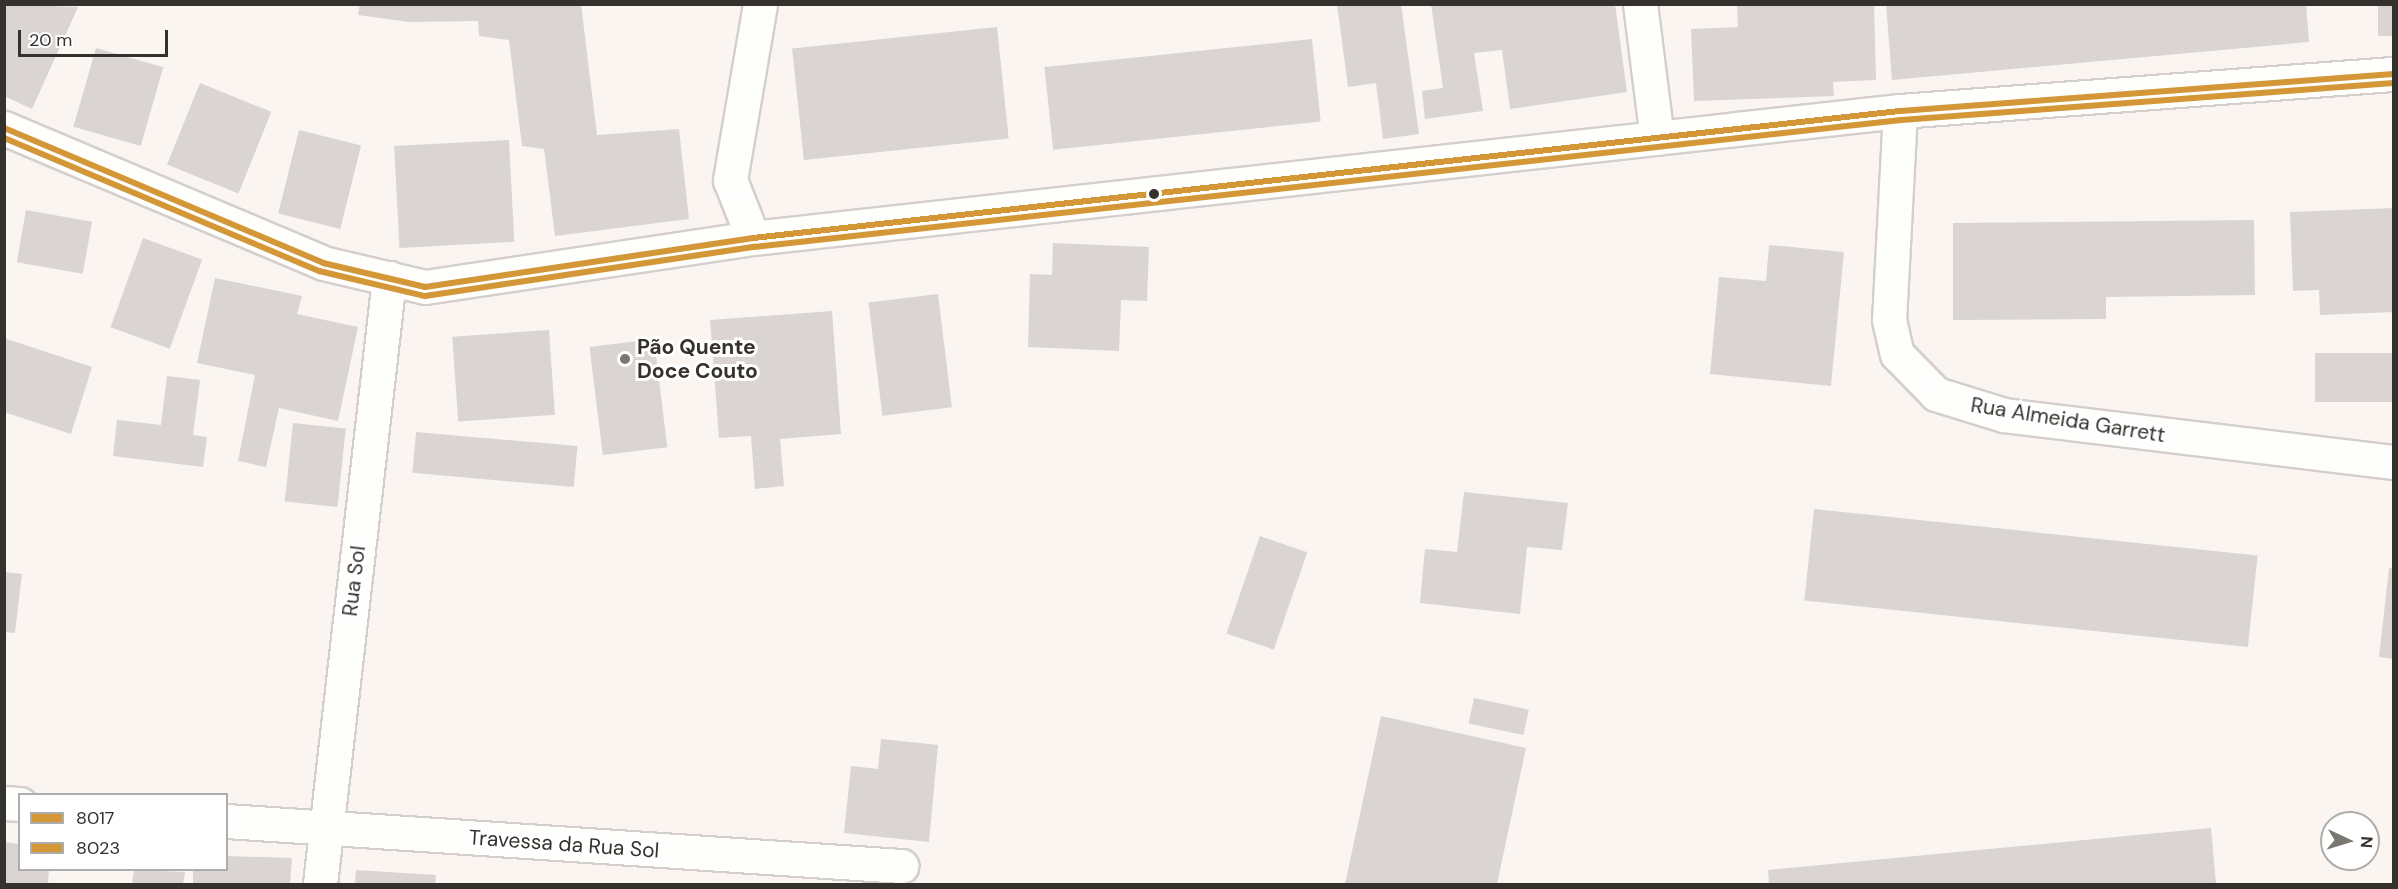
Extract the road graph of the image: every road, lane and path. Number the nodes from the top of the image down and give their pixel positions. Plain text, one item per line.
1 (760, 4) edge
2 (1640, 4) edge
3 (2394, 74) edge
4 (1900, 111) junction
5 (4, 128) edge
6 (1657, 138) junction
7 (753, 238) junction
8 (389, 278) junction
9 (2394, 462) edge
10 (228, 821) edge
11 (325, 829) junction
12 (902, 866) dead end
13 (320, 885) edge

1 - 7 street
2 - 6 street
3 - 4 street
4 - 6 street
4 - 9 street, Rua Almeida Garrett
5 - 8 street
6 - 7 street
7 - 8 street
8 - 11 street, Rua Sol
10 - 11 street, Travessa da Rua Sol
11 - 12 street, Travessa da Rua Sol
11 - 13 street, Rua Sol

